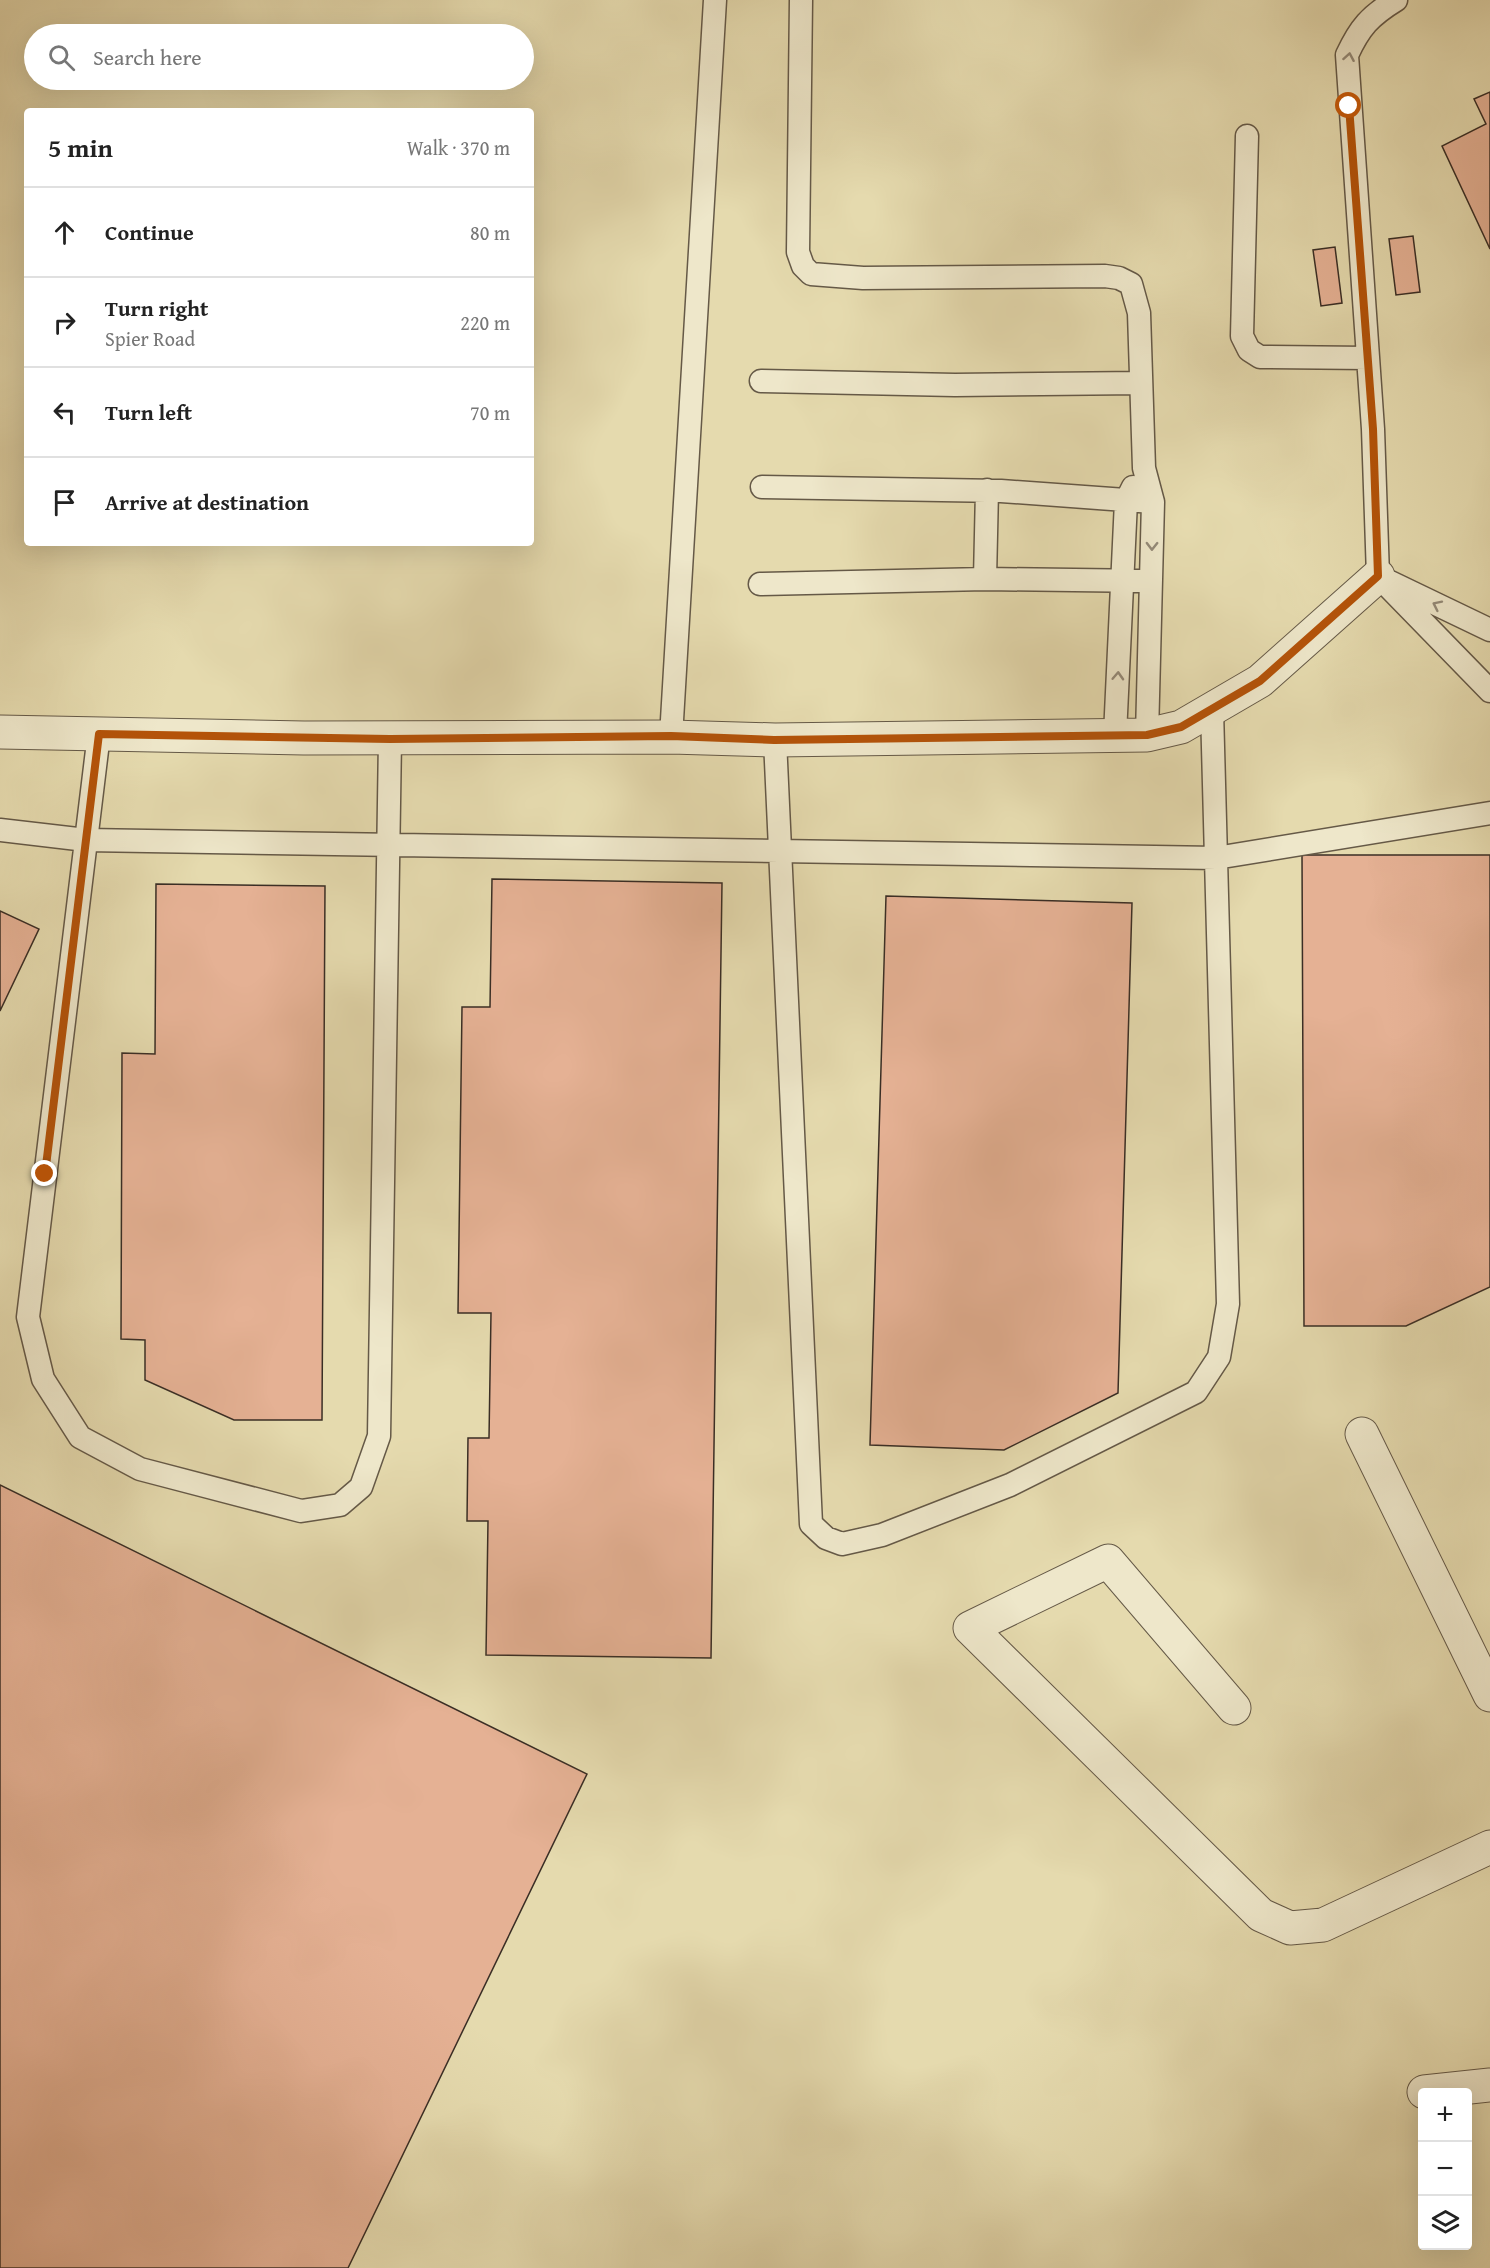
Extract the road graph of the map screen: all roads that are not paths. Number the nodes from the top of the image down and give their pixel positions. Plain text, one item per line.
1 (716, 0) edge
2 (801, 0) edge
3 (1396, 0) edge
4 (1247, 136) dead end
5 (1368, 358) junction
6 (761, 381) dead end
7 (1141, 383) junction
8 (1144, 468) junction
9 (762, 487) dead end
10 (987, 490) junction
11 (1126, 501) junction
12 (1153, 502) junction
13 (1378, 576) junction
14 (985, 579) junction
15 (1122, 579) junction
16 (1151, 581) junction
17 (760, 584) dead end
18 (1490, 630) edge
19 (1490, 691) edge
20 (1212, 710) junction
21 (0, 732) edge
22 (99, 734) junction
23 (1131, 735) junction
24 (671, 736) junction
25 (390, 739) junction
26 (774, 740) junction
27 (1490, 813) edge
28 (0, 830) edge
29 (86, 840) junction
30 (388, 845) junction
31 (780, 849) junction
32 (1216, 858) junction
33 (1362, 1434) dead end
34 (1490, 1695) edge
35 (1234, 1708) dead end
36 (1490, 1846) edge
37 (1490, 2085) edge
38 (1462, 2088) edge

1 - 24 lane
2 - 7 lane
5 -> 3 lane
4 - 5 lane
5 - 13 lane
6 - 7 lane
7 - 8 lane
8 - 11 lane
8 - 12 lane
9 - 10 lane
10 - 11 lane
10 - 14 lane
11 - 12 lane
11 - 15 lane
12 -> 16 lane
18 -> 13 lane
13 - 19 lane
13 - 20 street
14 - 15 lane
14 - 17 lane
15 - 16 lane
23 -> 15 lane
16 - 23 lane
20 - 23 street
20 - 32 lane
21 - 22 street
22 - 25 street
22 - 29 lane
23 - 26 street
24 - 25 street
24 - 26 street
25 - 30 lane
26 - 31 lane
27 - 32 lane
28 - 29 lane
29 - 30 lane
29 - 30 lane
30 - 31 lane
31 - 32 lane
31 - 32 lane
33 - 34 street
35 - 36 street
37 - 38 street

